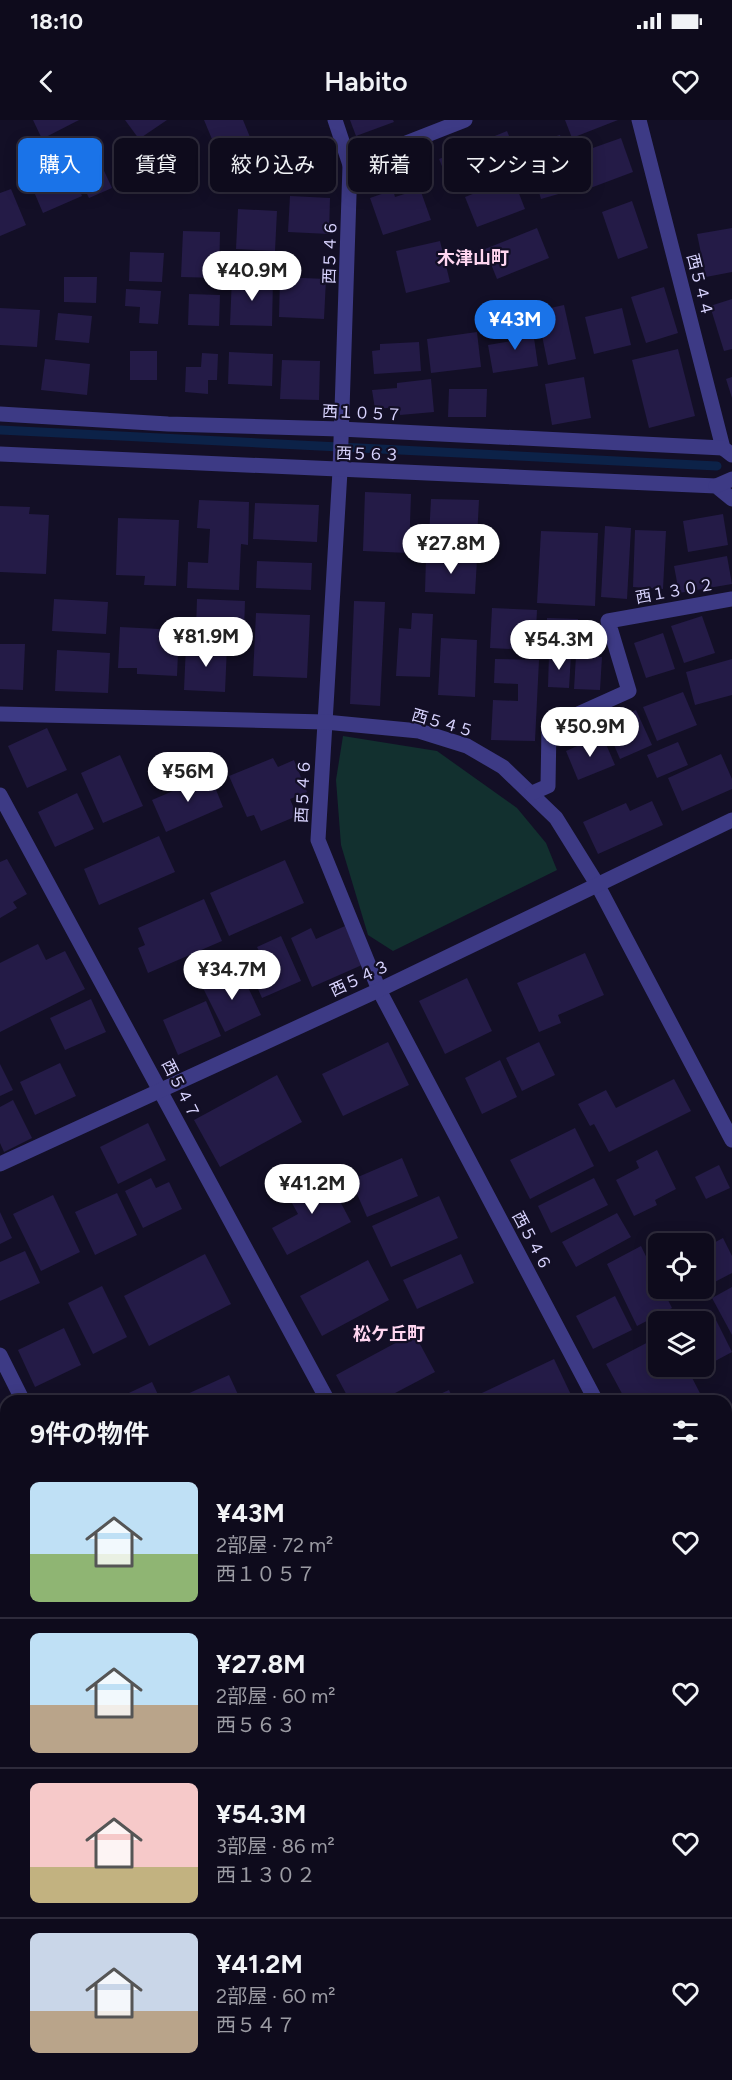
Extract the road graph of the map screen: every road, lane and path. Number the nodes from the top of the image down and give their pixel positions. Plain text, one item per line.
1 (335, 120) edge
2 (465, 120) edge
3 (639, 120) edge
4 (419, 138) edge
5 (348, 157) edge
6 (350, 192) edge
7 (0, 414) edge
8 (340, 434) junction
9 (728, 452) edge
10 (0, 454) edge
11 (340, 471) junction
12 (732, 479) edge
13 (716, 486) junction
14 (732, 499) edge
15 (732, 599) edge
16 (0, 714) edge
17 (325, 722) junction
18 (532, 793) junction
19 (0, 795) edge
20 (732, 820) edge
21 (597, 884) junction
22 (379, 990) junction
23 (159, 1089) junction
24 (732, 1140) edge
25 (0, 1164) edge
26 (0, 1355) edge
27 (20, 1395) edge
28 (325, 1395) edge
29 (593, 1395) edge

1 - 5 street, 西５４６
2 - 4 street
3 - 9 street, 西５４４
6 - 8 street, 西５４６
7 - 8 street, 西１０５７
8 - 9 street, 西１０５７
8 - 11 street, 西５４６
10 - 11 street, 西５６３
11 - 13 street, 西５６３
11 - 17 street, 西５４６
12 - 13 street, 西５６３
13 - 14 street
15 - 18 street, 西１３０２
16 - 17 street, 西５４５
17 - 18 street, 西５４５
17 - 22 street, 西５４６
18 - 21 street, 西５４５
19 - 23 street, 西５４７
20 - 21 street, 西５４３
21 - 22 street, 西５４３
21 - 24 street, 西５４５
22 - 23 street, 西５４３
22 - 29 street, 西５４６
23 - 25 street, 西５４３
23 - 28 street, 西５４７
26 - 27 street

